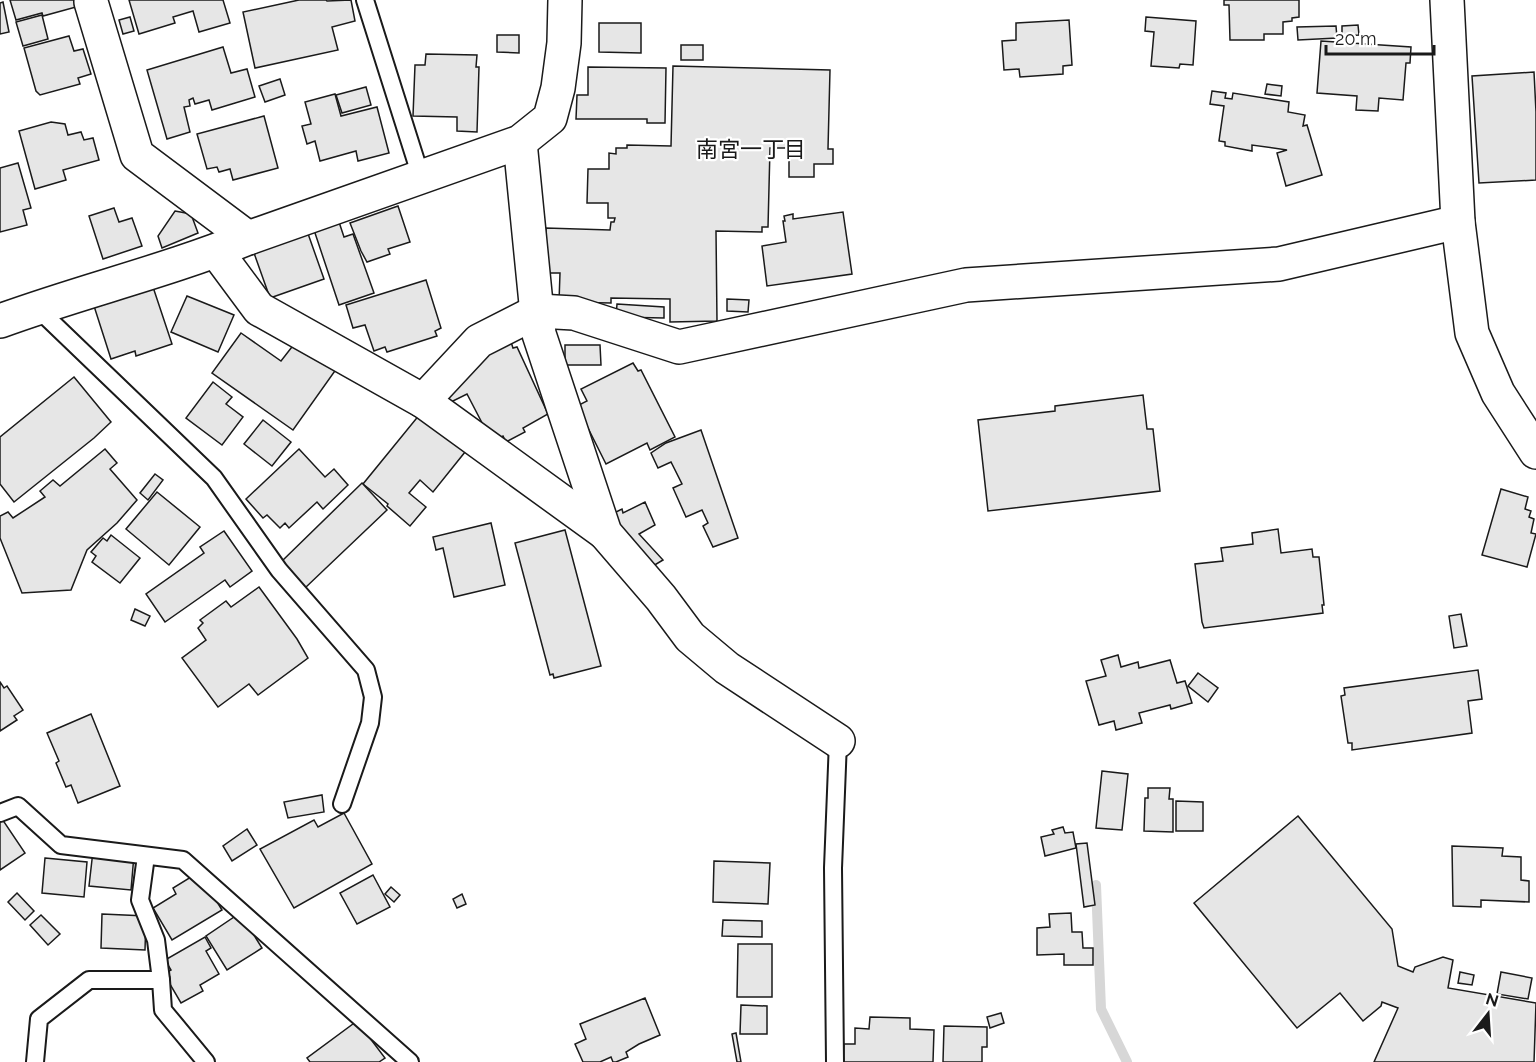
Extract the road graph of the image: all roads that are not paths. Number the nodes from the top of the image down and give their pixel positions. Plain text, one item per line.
1 (365, 0) edge
2 (565, 0) edge
3 (1447, 0) edge
4 (91, 2) dead end
5 (520, 142) junction
6 (421, 177) junction
7 (1458, 222) junction
8 (248, 238) junction
9 (216, 251) junction
10 (36, 308) junction
11 (538, 311) junction
12 (0, 321) edge
13 (423, 401) junction
14 (1536, 452) edge
15 (605, 533) junction
16 (838, 741) joint
17 (342, 804) dead end
18 (0, 813) edge
19 (146, 856) junction
20 (161, 980) junction
21 (35, 1062) edge
22 (206, 1062) edge
23 (410, 1062) edge
24 (835, 1062) edge

1 - 6 lane
2 - 5 street
3 - 7 street
4 - 8 street
5 - 6 street
5 - 11 street
6 - 8 street
7 - 11 street
7 - 14 street
8 - 9 street
9 - 10 street
9 - 13 street
10 - 12 street
10 - 17 lane
11 - 13 street
11 - 15 street
13 - 15 street
15 - 16 street
16 - 24 lane
18 - 19 lane
19 - 20 lane
19 - 23 lane
20 - 21 lane
20 - 22 lane

